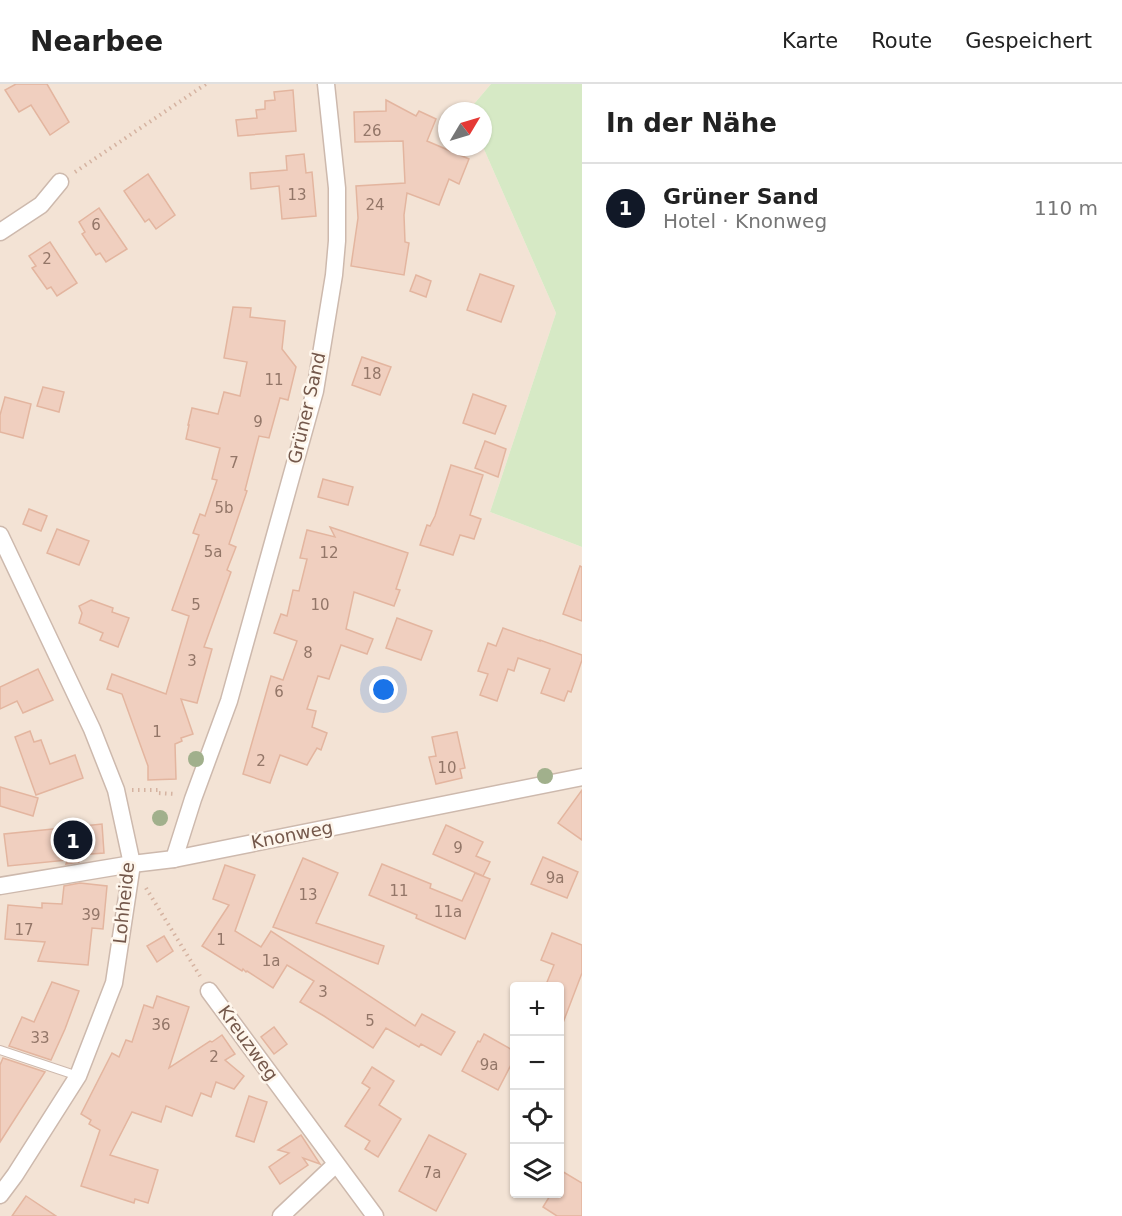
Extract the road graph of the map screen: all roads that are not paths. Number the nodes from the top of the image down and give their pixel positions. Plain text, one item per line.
1 (326, 84) edge
2 (60, 182) road end
3 (0, 232) edge
4 (0, 536) edge
5 (582, 777) edge
6 (174, 859) junction
7 (132, 864) junction
8 (0, 886) edge
9 (209, 991) road end
10 (0, 1050) edge
11 (78, 1076) junction
12 (336, 1164) junction
13 (0, 1195) edge
14 (281, 1216) edge
15 (375, 1216) edge

1 - 6 street, Grüner Sand
2 - 3 street
4 - 7 street, Lohheide
5 - 6 street, Knonweg
6 - 7 street, Knonweg
7 - 8 street, Knonweg
7 - 11 street, Lohheide
9 - 12 street, Kreuzweg
10 - 11 lane
11 - 13 street, Lohheide
12 - 14 street
12 - 15 street, Kreuzweg

